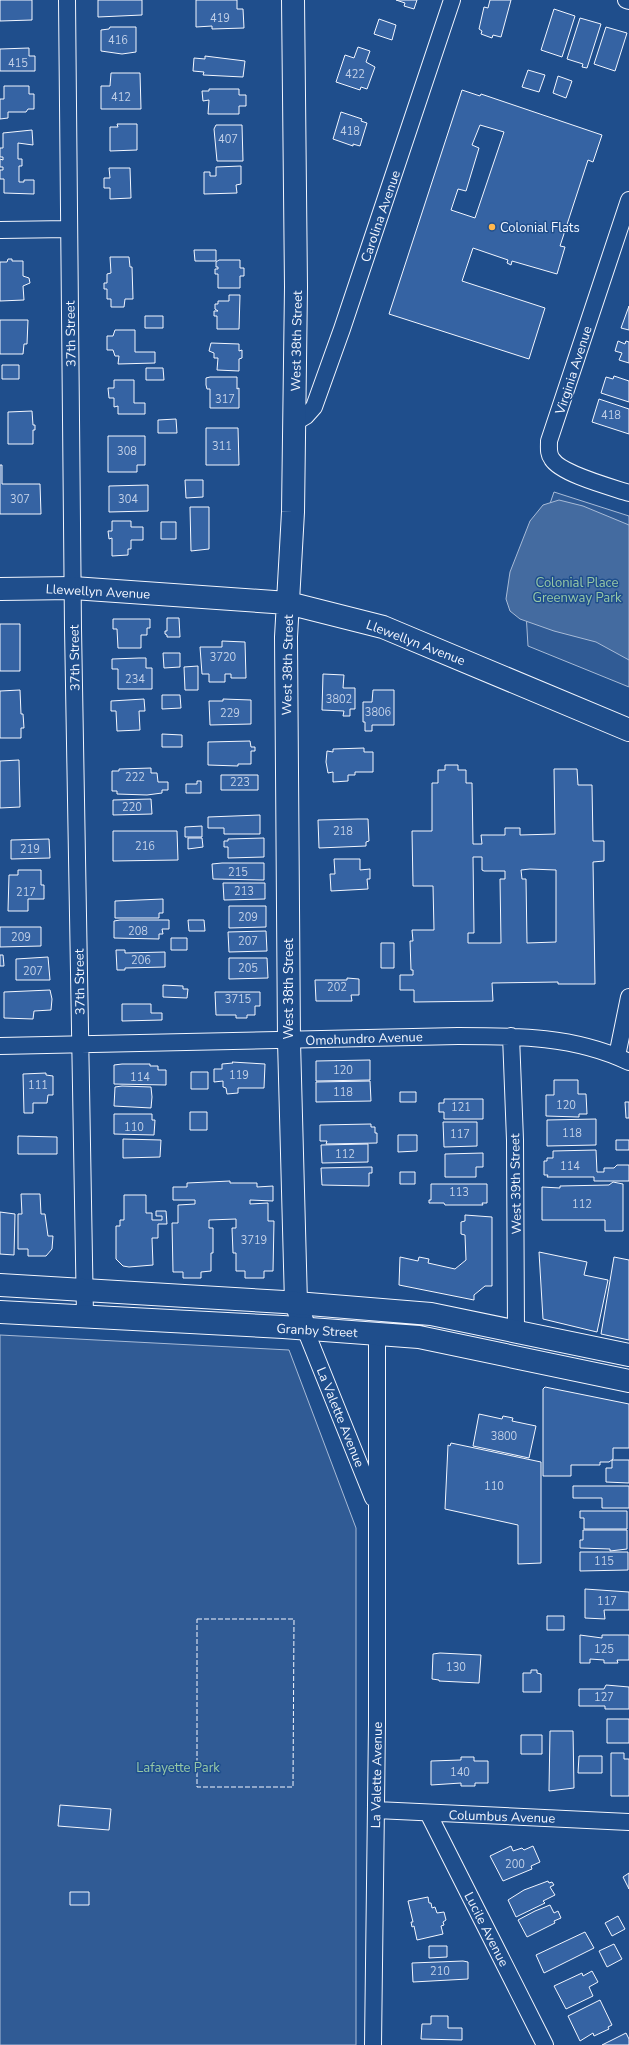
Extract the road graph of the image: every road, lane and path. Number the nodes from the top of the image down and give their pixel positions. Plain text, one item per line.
1 (67, 0) edge
2 (293, 0) edge
3 (452, 0) edge
4 (629, 200) edge
5 (68, 229) junction
6 (0, 230) edge
7 (294, 423) junction
8 (629, 493) edge
9 (73, 588) junction
10 (0, 589) edge
11 (288, 602) junction
12 (629, 730) edge
13 (629, 997) edge
14 (511, 1036) junction
15 (289, 1041) junction
16 (81, 1045) junction
17 (0, 1046) edge
18 (623, 1059) edge
19 (0, 1285) edge
20 (84, 1289) junction
21 (296, 1303) junction
22 (0, 1312) edge
23 (85, 1316) junction
24 (305, 1329) junction
25 (516, 1331) junction
26 (377, 1333) junction
27 (629, 1355) edge
28 (629, 1381) edge
29 (376, 1505) junction
30 (376, 1810) junction
31 (428, 1813) junction
32 (629, 1822) edge
33 (373, 2045) edge
34 (545, 2045) edge

1 - 5 street, 37th Street
2 - 7 main road, West 38th Street
3 - 7 street, Carolina Avenue
4 - 8 street, Virginia Avenue
5 - 6 street
5 - 9 street, 37th Street
7 - 11 main road, West 38th Street
9 - 10 main road, Llewellyn Avenue
9 - 11 main road, Llewellyn Avenue
9 - 16 street, 37th Street
11 - 12 main road, Llewellyn Avenue
11 - 15 main road, West 38th Street
13 - 18 street
14 - 15 street, Omohundro Avenue
14 - 18 street, Omohundro Avenue
14 - 25 street, West 39th Street
15 - 16 street, Omohundro Avenue
15 - 21 main road, West 38th Street
16 - 17 street, Omohundro Avenue
16 - 20 street, 37th Street
19 - 20 main road, Granby Street
20 - 21 main road, Granby Street
20 - 23 street, 37th Street
21 - 24 main road, West 38th Street
21 - 25 main road, Granby Street
22 - 23 main road, Granby Street
23 - 24 main road, Granby Street
24 - 26 main road, Granby Street
24 - 29 street, La Valette Avenue
25 - 27 main road, Granby Street
26 - 28 main road, Granby Street
26 - 29 street, La Valette Avenue
29 - 30 street, La Valette Avenue
30 - 31 street, Columbus Avenue
30 - 33 street, La Valette Avenue
31 - 32 street, Columbus Avenue
31 - 34 street, Lucile Avenue

